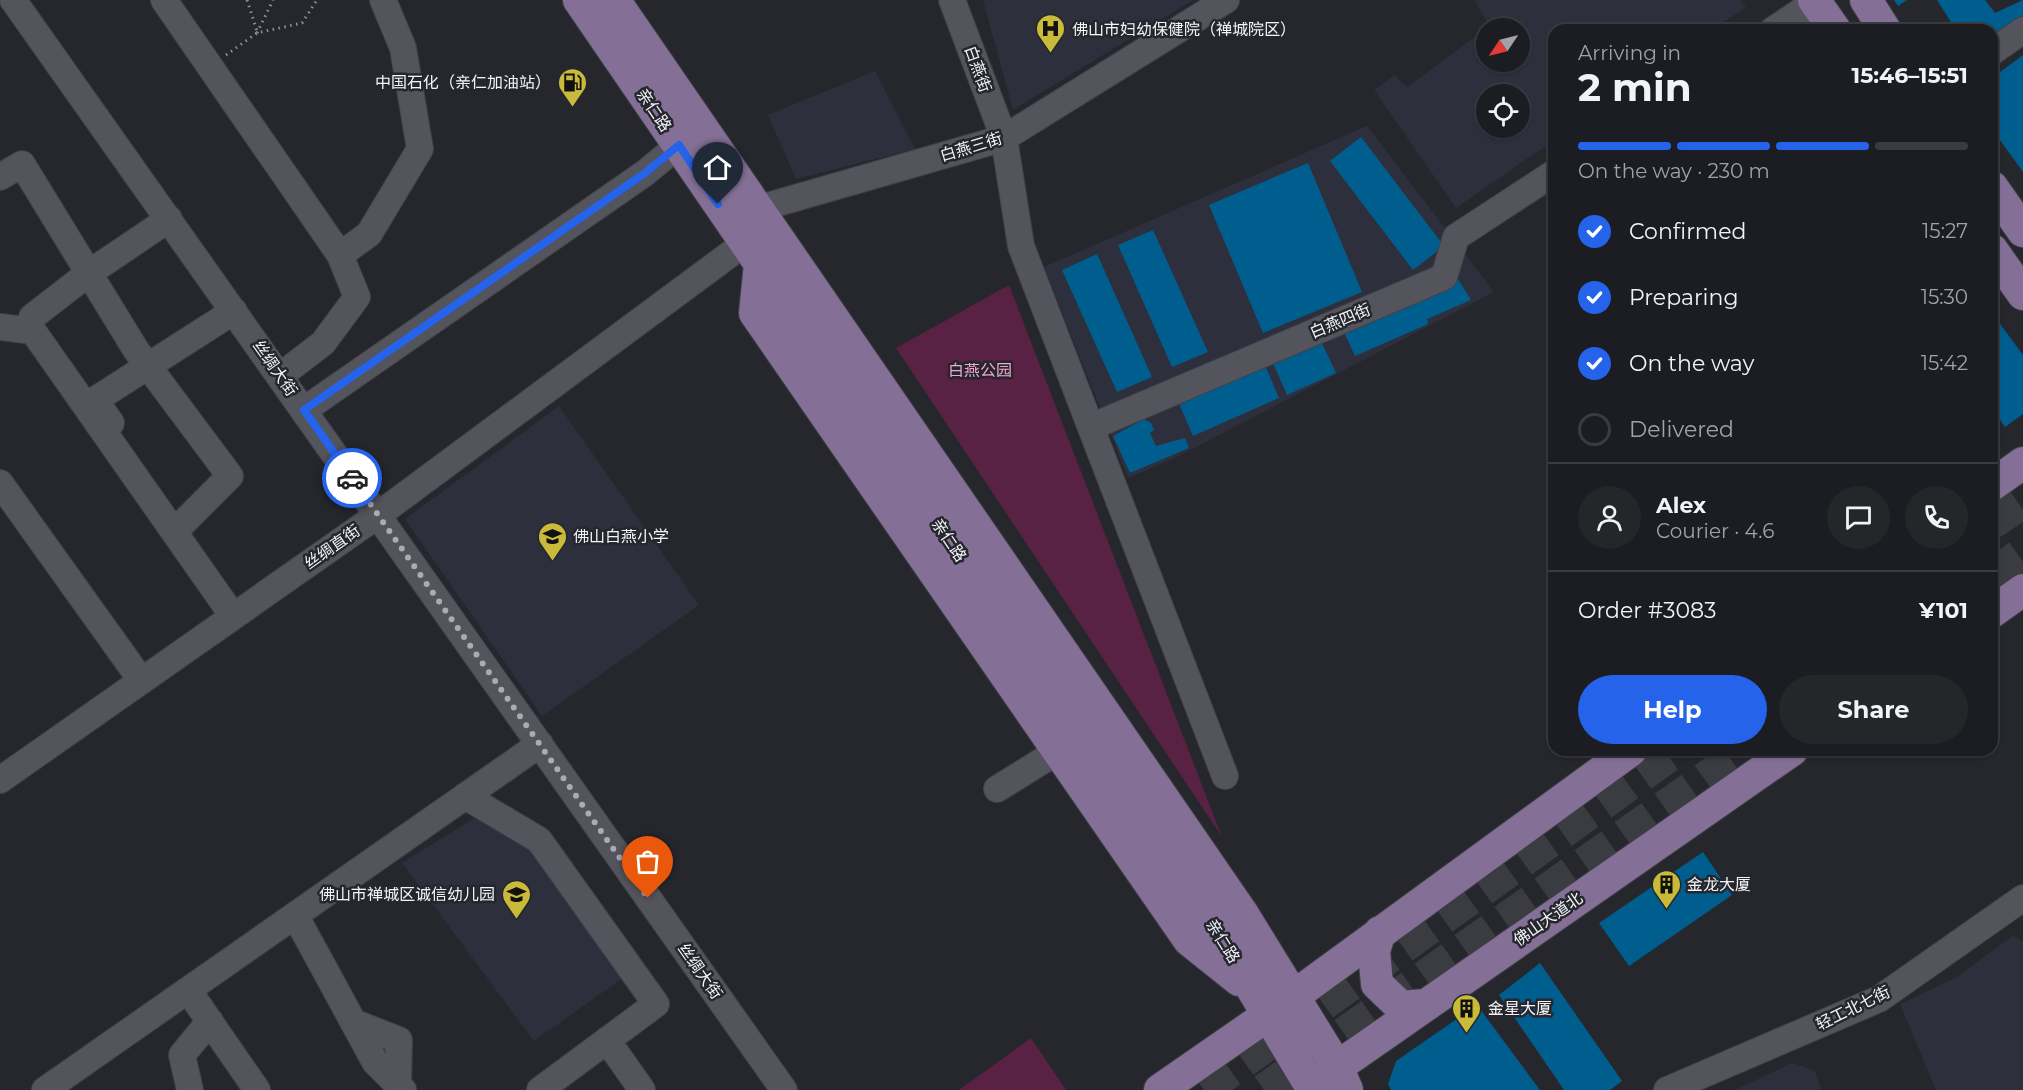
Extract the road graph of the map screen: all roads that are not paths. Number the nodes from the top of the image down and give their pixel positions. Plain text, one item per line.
1 (13, 0) edge
2 (164, 0) edge
3 (383, 0) edge
4 (579, 0) edge
5 (614, 0) edge
6 (952, 0) edge
7 (1226, 0) edge
8 (1866, 0) edge
9 (1815, 1) edge
10 (1782, 24) edge
11 (1831, 24) edge
12 (1881, 24) edge
13 (2023, 30) edge
14 (1998, 48) edge
15 (1004, 138) junction
16 (679, 145) junction
17 (0, 177) edge
18 (1548, 177) edge
19 (1998, 196) edge
20 (756, 209) junction
21 (169, 219) junction
22 (2023, 231) edge
23 (753, 254) junction
24 (340, 255) junction
25 (1998, 259) edge
26 (89, 273) junction
27 (2023, 294) edge
28 (234, 311) junction
29 (32, 317) dead end
30 (0, 327) edge
31 (147, 365) junction
32 (280, 376) junction
33 (304, 410) junction
34 (1090, 427) junction
35 (2023, 463) edge
36 (1998, 481) edge
37 (0, 483) edge
38 (378, 515) junction
39 (182, 524) junction
40 (212, 569) dead end
41 (2023, 590) edge
42 (1998, 608) edge
43 (233, 616) junction
44 (141, 680) junction
45 (540, 744) junction
46 (1058, 751) junction
47 (1623, 756) edge
48 (1783, 756) edge
49 (1224, 776) dead end
50 (0, 780) edge
51 (997, 789) dead end
52 (465, 796) junction
53 (2023, 898) edge
54 (295, 915) junction
55 (1380, 932) junction
56 (189, 990) junction
57 (1271, 1001) junction
58 (1425, 1005) junction
59 (210, 1021) junction
60 (607, 1040) junction
61 (1342, 1079) edge
62 (556, 1085) edge
63 (401, 1088) edge
64 (1163, 1088) edge
65 (1309, 1089) edge
66 (45, 1090) edge
67 (190, 1090) edge
68 (257, 1090) edge
69 (642, 1090) edge
70 (784, 1090) edge
71 (1202, 1090) edge
72 (1667, 1090) edge

1 - 21 street, 丝绸大街
2 - 24 street
3 - 24 street
4 - 16 main road, 亲仁路
5 - 20 main road, 亲仁路
6 - 15 street, 白燕街
7 - 15 street, 白燕三街
8 - 12 main road
9 - 10 street
9 - 11 main road
13 - 14 street
15 - 20 street, 白燕三街
15 - 34 street, 白燕街
16 - 23 main road, 亲仁路
16 - 33 street
17 - 26 street
18 - 34 street, 白燕四街
19 - 22 main road
20 - 57 main road, 亲仁路
21 - 26 street
21 - 28 street, 丝绸大街
23 - 38 street, 丝绸直街
23 - 46 main road
23 - 57 main road, 亲仁路
24 - 32 street
25 - 27 main road
26 - 29 street
26 - 31 street
28 - 31 street
28 - 32 street, 丝绸大街
30 - 43 street
31 - 39 street
31 - 39 street
32 - 33 street, 丝绸大街
33 - 38 street, 丝绸大街
34 - 49 street, 白燕街
35 - 36 main road
37 - 44 street
38 - 43 street, 丝绸直街
38 - 45 street, 丝绸大街
39 - 40 street
41 - 42 main road
43 - 44 street, 丝绸直街
44 - 50 street, 丝绸直街
45 - 52 street
45 - 70 street, 丝绸大街
46 - 51 street
46 - 57 main road
47 - 55 main road
48 - 58 main road, 佛山大道北
52 - 54 street
52 - 60 street
53 - 72 street, 轻工北七街
54 - 56 street
54 - 63 street
55 - 57 main road
55 - 58 main road
56 - 59 street
56 - 66 street
57 - 61 main road, 亲仁路
57 - 64 main road
57 - 65 main road, 亲仁路
58 - 61 main road, 佛山大道北
59 - 67 street
59 - 68 street
60 - 62 street
60 - 69 street
61 - 65 main road, 佛山大道北
64 - 71 main road

